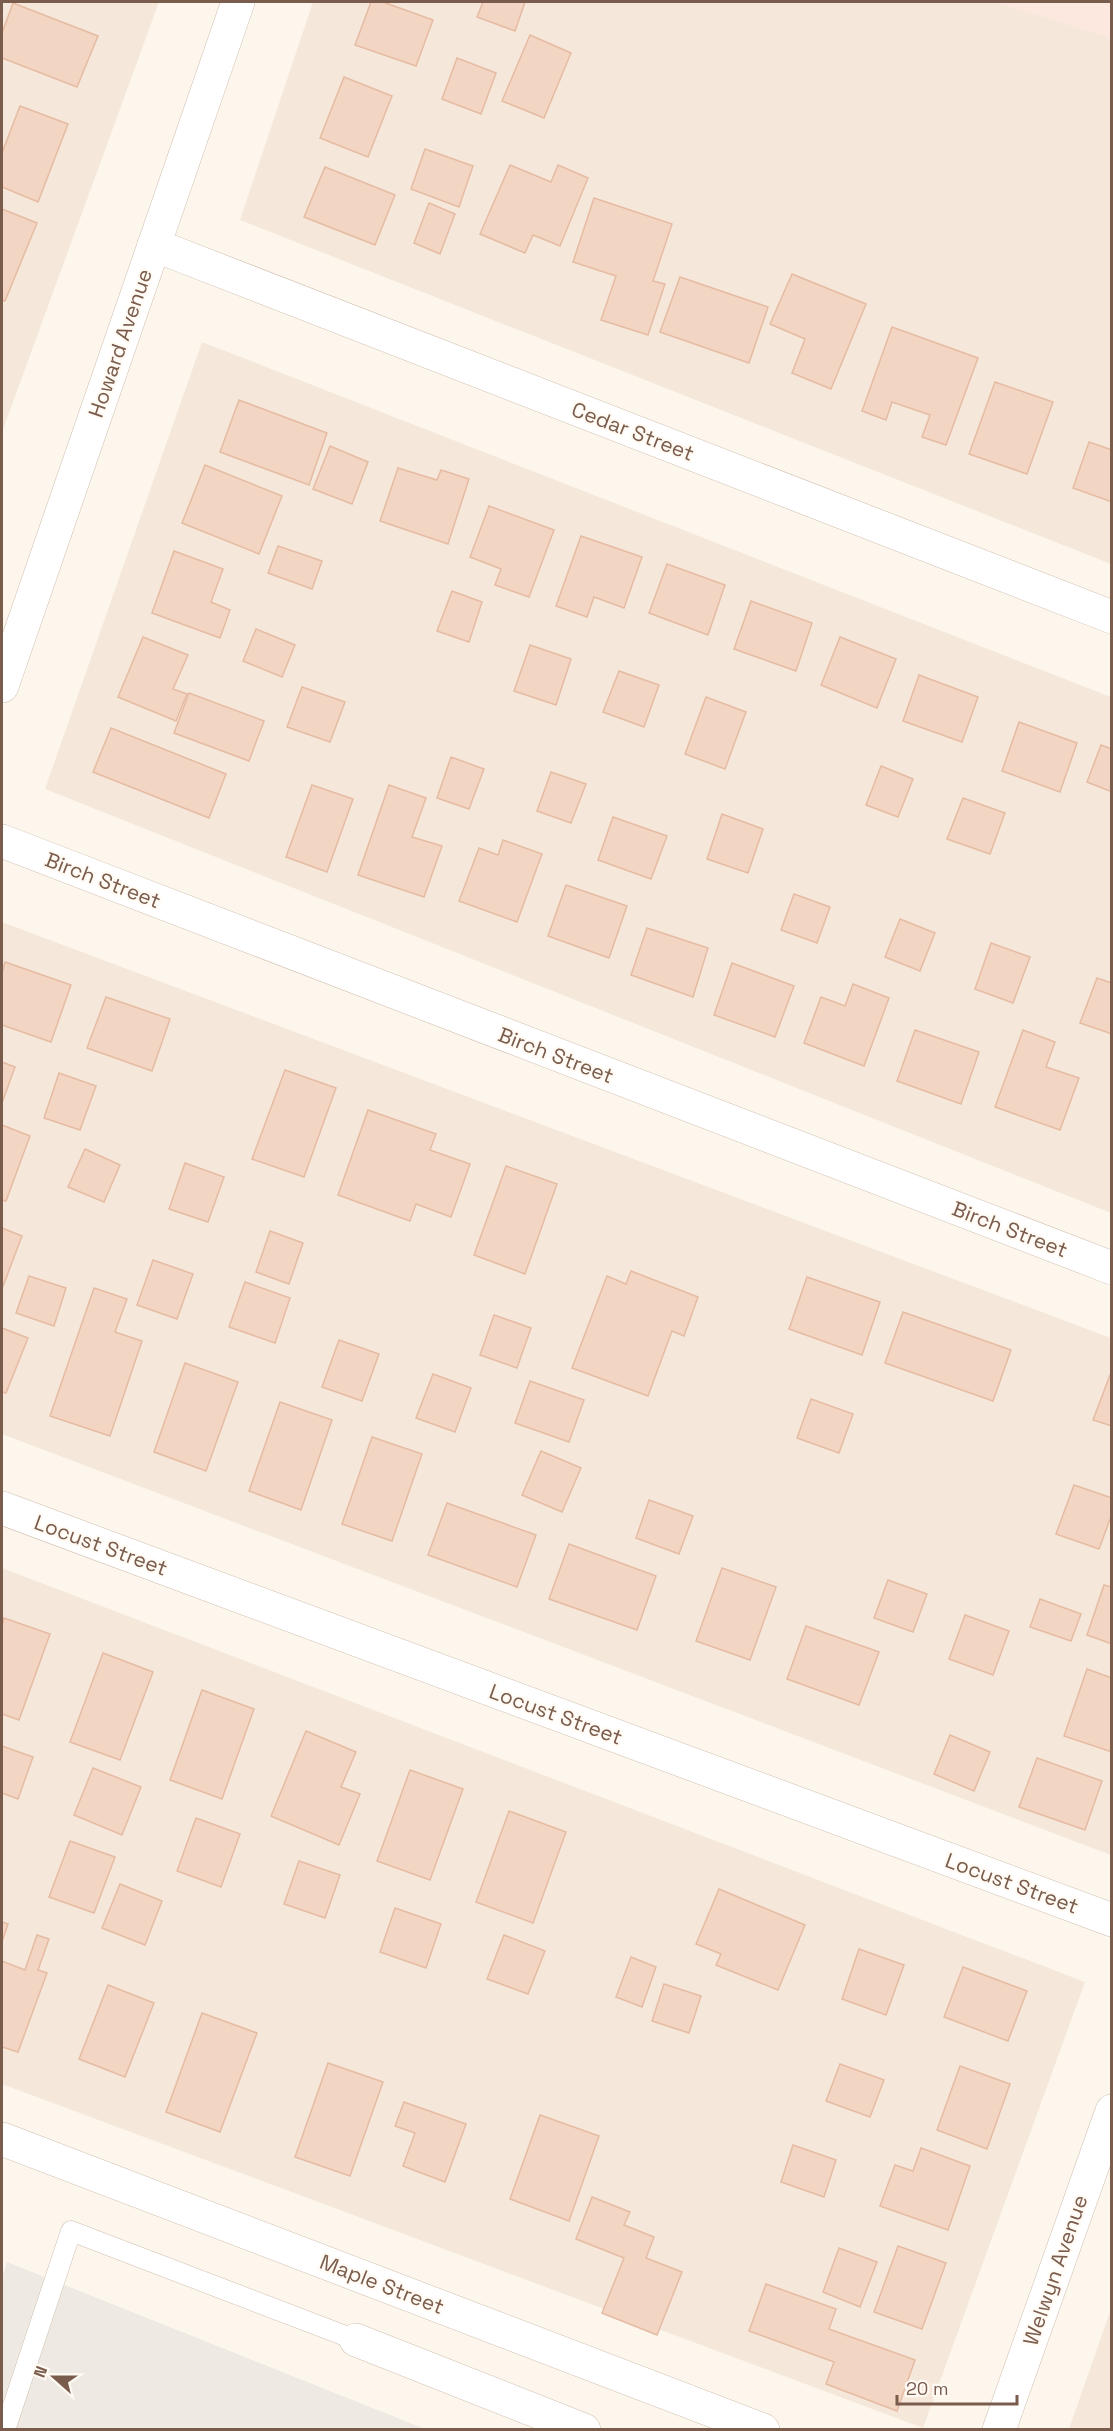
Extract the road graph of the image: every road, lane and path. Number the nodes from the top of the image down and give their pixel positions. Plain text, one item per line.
1 (238, 2) edge
2 (154, 245) junction
3 (1112, 617) edge
4 (2, 686) edge
5 (2, 841) edge
6 (1112, 1268) edge
7 (2, 1508) edge
8 (1112, 1920) edge
9 (1112, 2111) edge
10 (2, 2139) edge
11 (356, 2340) joint
12 (5, 2430) edge
13 (584, 2430) edge
14 (763, 2430) edge
15 (999, 2430) edge

1 - 2 street, Howard Avenue
2 - 3 street, Cedar Street
2 - 4 street, Howard Avenue
5 - 6 street, Birch Street
7 - 8 street, Locust Street
9 - 15 street, Welwyn Avenue
10 - 14 street, Maple Street
11 - 12 lane
11 - 13 street

